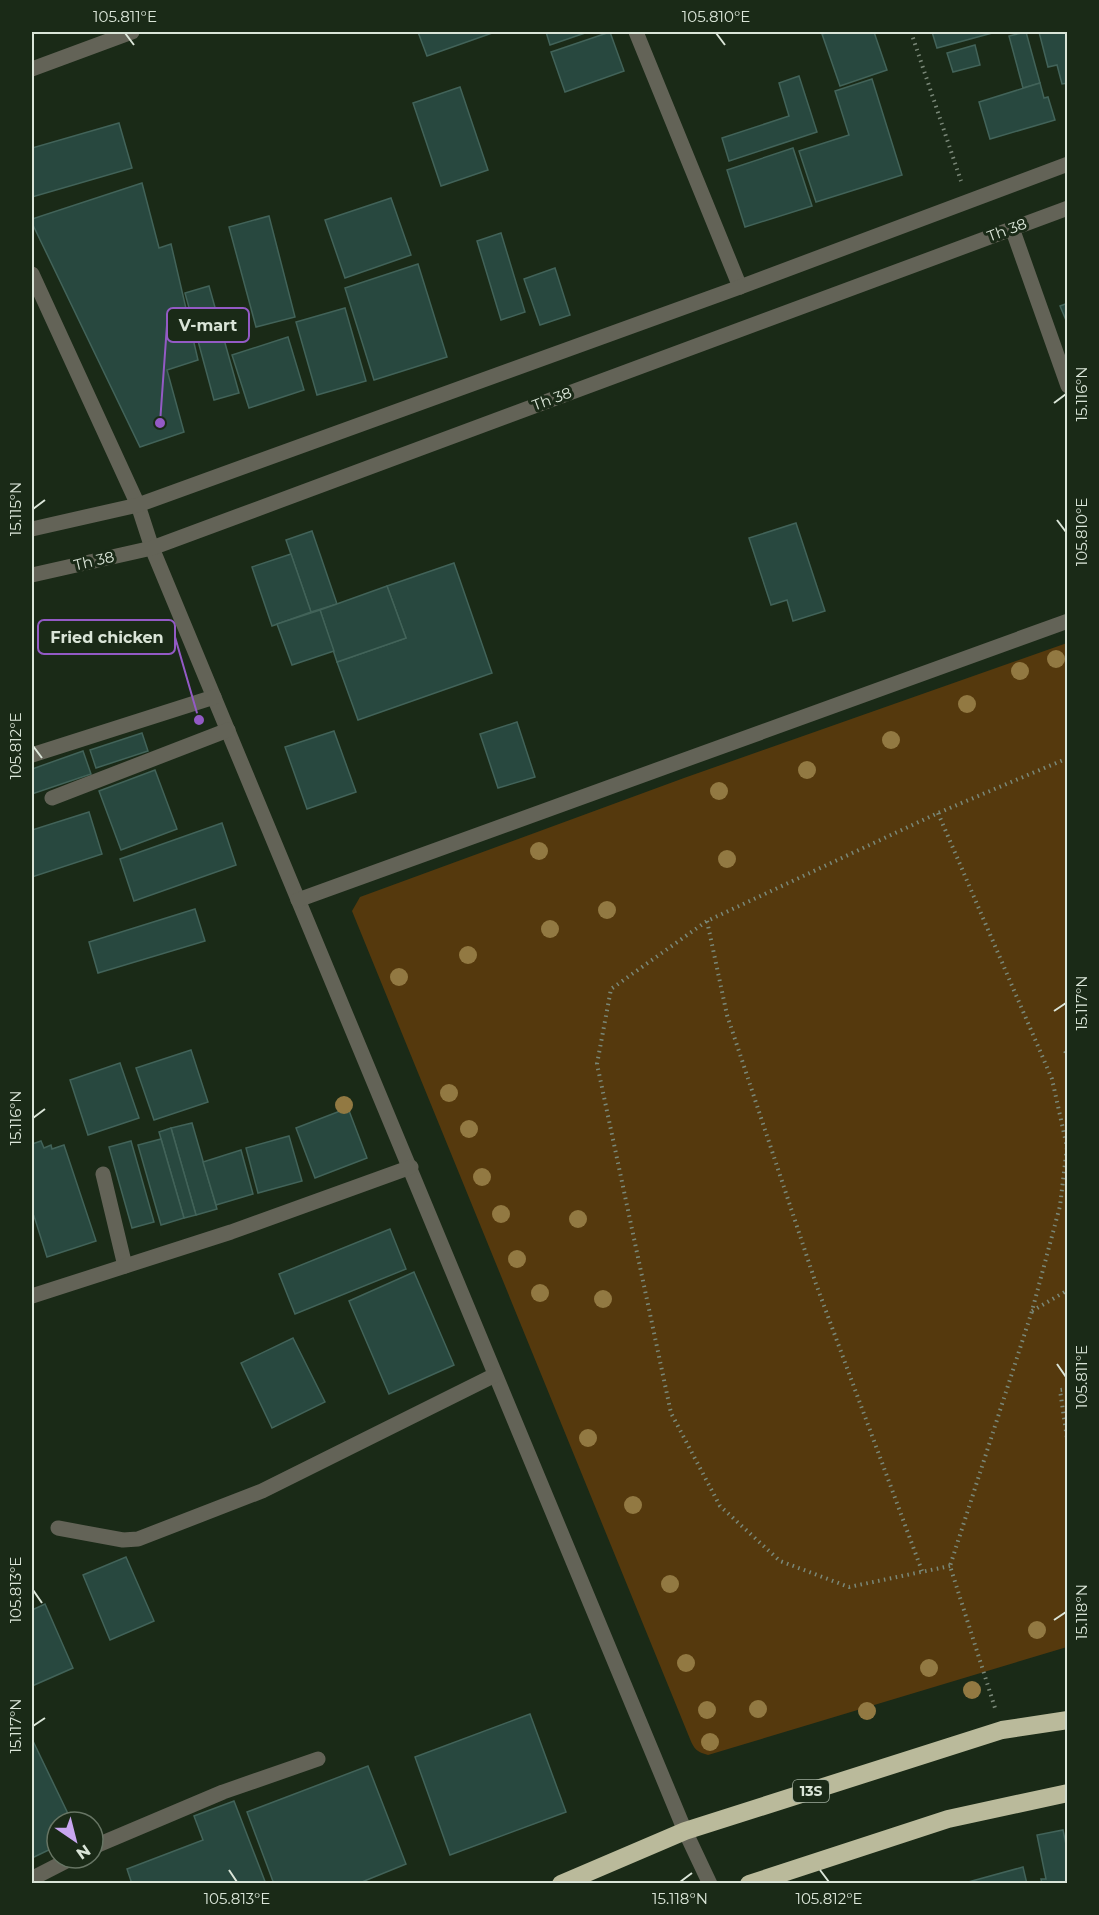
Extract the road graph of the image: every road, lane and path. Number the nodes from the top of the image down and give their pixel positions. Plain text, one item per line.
1 (132, 32) edge
2 (636, 32) edge
3 (911, 32) edge
4 (32, 69) edge
5 (1068, 164) edge
6 (969, 202) junction
7 (1068, 208) edge
8 (1012, 228) junction
9 (32, 274) edge
10 (740, 287) junction
11 (1068, 386) edge
12 (138, 505) junction
13 (32, 529) edge
14 (152, 548) junction
15 (32, 575) edge
16 (1068, 621) edge
17 (214, 697) junction
18 (228, 730) junction
19 (32, 755) edge
20 (1068, 758) edge
21 (52, 798) dead end
22 (938, 813) junction
23 (298, 900) junction
24 (707, 921) junction
25 (1065, 1051) dead end
26 (1068, 1056) edge
27 (411, 1167) junction
28 (103, 1174) dead end
29 (125, 1266) junction
30 (1068, 1290) edge
31 (32, 1296) edge
32 (1032, 1311) junction
33 (495, 1375) junction
34 (1068, 1389) edge
35 (1068, 1444) edge
36 (58, 1528) dead end
37 (950, 1566) junction
38 (922, 1571) junction
39 (1068, 1720) edge
40 (1002, 1730) junction
41 (318, 1760) dead end
42 (1068, 1793) edge
43 (685, 1831) junction
44 (105, 1842) edge
45 (49, 1870) edge
46 (32, 1881) edge
47 (561, 1884) edge
48 (710, 1884) edge
49 (749, 1884) edge

1 - 4 street
2 - 10 street
3 - 6 path
5 - 6 street
6 - 10 street
7 - 8 street, Th 38
8 - 11 street
8 - 14 street, Th 38
9 - 12 street
10 - 12 street
12 - 13 street
12 - 14 street
14 - 15 street, Th 38
14 - 17 street
16 - 23 street
17 - 18 street
17 - 19 street
18 - 21 street
18 - 23 street
20 - 22 path
22 - 24 path
22 - 32 path
23 - 27 street
24 - 38 path
24 - 38 path
25 - 26 path
27 - 29 street
27 - 33 street
28 - 29 street
29 - 31 street
30 - 32 path
32 - 37 path
33 - 36 street
33 - 43 street
34 - 35 path
37 - 38 path
37 - 40 path
39 - 40 highway, 13S
40 - 43 highway, 13S
41 - 44 street
42 - 49 highway
43 - 47 highway, 13S
43 - 48 street
45 - 46 street

